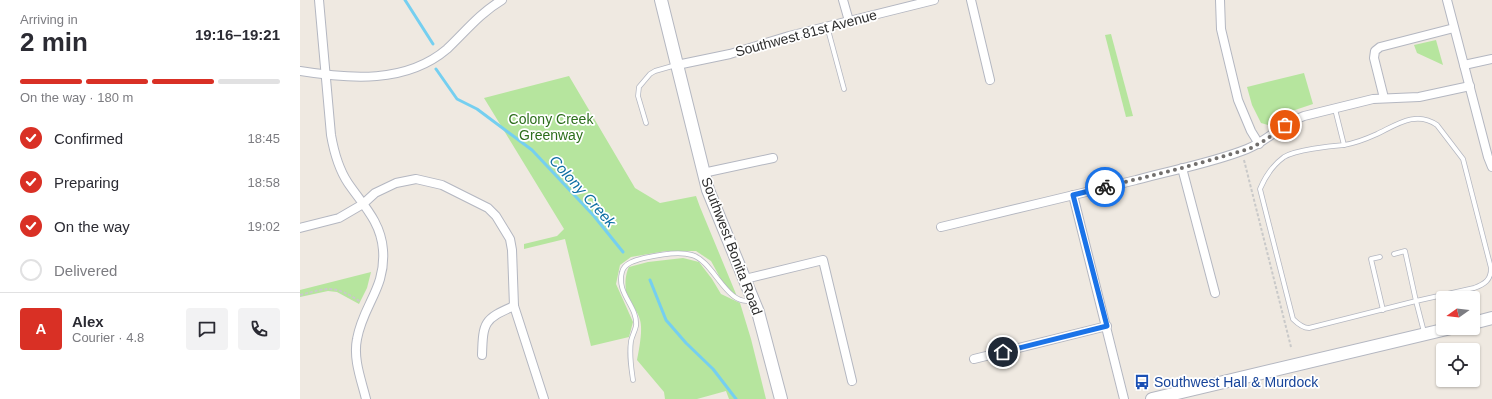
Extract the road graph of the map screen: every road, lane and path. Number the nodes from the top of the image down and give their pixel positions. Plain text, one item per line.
1 (319, 0) edge
2 (502, 0) edge
3 (661, 0) edge
4 (843, 0) edge
5 (934, 0) edge
6 (971, 0) edge
7 (1220, 0) edge
8 (1446, 0) edge
9 (849, 21) junction
10 (827, 26) junction
11 (1454, 28) junction
12 (1492, 58) edge
13 (677, 65) junction
14 (1464, 65) junction
15 (300, 71) edge
16 (326, 75) junction
17 (990, 80) dead end
18 (1470, 86) junction
19 (844, 90) dead end
20 (1384, 98) junction
21 (1335, 108) junction
22 (646, 123) dead end
23 (1259, 144) junction
24 (1344, 145) junction
25 (1241, 151) junction
26 (773, 158) dead end
27 (1492, 167) edge
28 (1182, 168) junction
29 (704, 174) junction
30 (1073, 195) junction
31 (363, 204) junction
32 (941, 227) dead end
33 (300, 228) edge
34 (1394, 254) dead end
35 (1380, 257) dead end
36 (746, 279) junction
37 (1215, 293) dead end
38 (300, 295) edge
39 (754, 299) junction
40 (1416, 301) junction
41 (514, 306) junction
42 (368, 307) junction
43 (1383, 310) junction
44 (1492, 318) edge
45 (1480, 321) edge
46 (1107, 326) junction
47 (1436, 331) edge
48 (1425, 334) junction
49 (1291, 347) dead end
50 (482, 355) dead end
51 (974, 359) dead end
52 (633, 380) dead end
53 (852, 381) dead end
54 (366, 399) edge
55 (544, 399) edge
56 (781, 399) edge
57 (1124, 399) edge
58 (1152, 399) edge

1 - 16 street
2 - 16 street
3 - 13 main road, Southwest Bonita Road
4 - 9 street
5 - 9 street, Southwest 81st Avenue
6 - 17 street
7 - 23 street
8 - 11 street
9 - 10 street, Southwest 81st Avenue
10 - 13 street, Southwest 81st Avenue
10 - 19 lane
11 - 14 street
11 - 20 street
12 - 14 street
13 - 22 lane
13 - 29 main road, Southwest Bonita Road
14 - 18 street
15 - 16 street
16 - 31 street
18 - 20 street
18 - 27 street
20 - 21 street
21 - 23 street
21 - 24 lane
23 - 25 street
24 - 40 lane
24 - 43 lane
25 - 28 street
25 - 49 path
26 - 29 street
28 - 30 street
28 - 37 street
29 - 36 main road, Southwest Bonita Road
30 - 32 street
30 - 46 street
31 - 33 street
31 - 41 street
31 - 42 street
34 - 40 lane
35 - 43 lane
36 - 39 main road, Southwest Bonita Road
36 - 53 street
38 - 42 path
39 - 52 lane
39 - 56 main road, Southwest Bonita Road
40 - 43 lane
40 - 48 lane
41 - 50 street
41 - 55 street
42 - 54 street
44 - 45 main road
46 - 51 street
46 - 57 street
47 - 48 main road
48 - 58 main road

